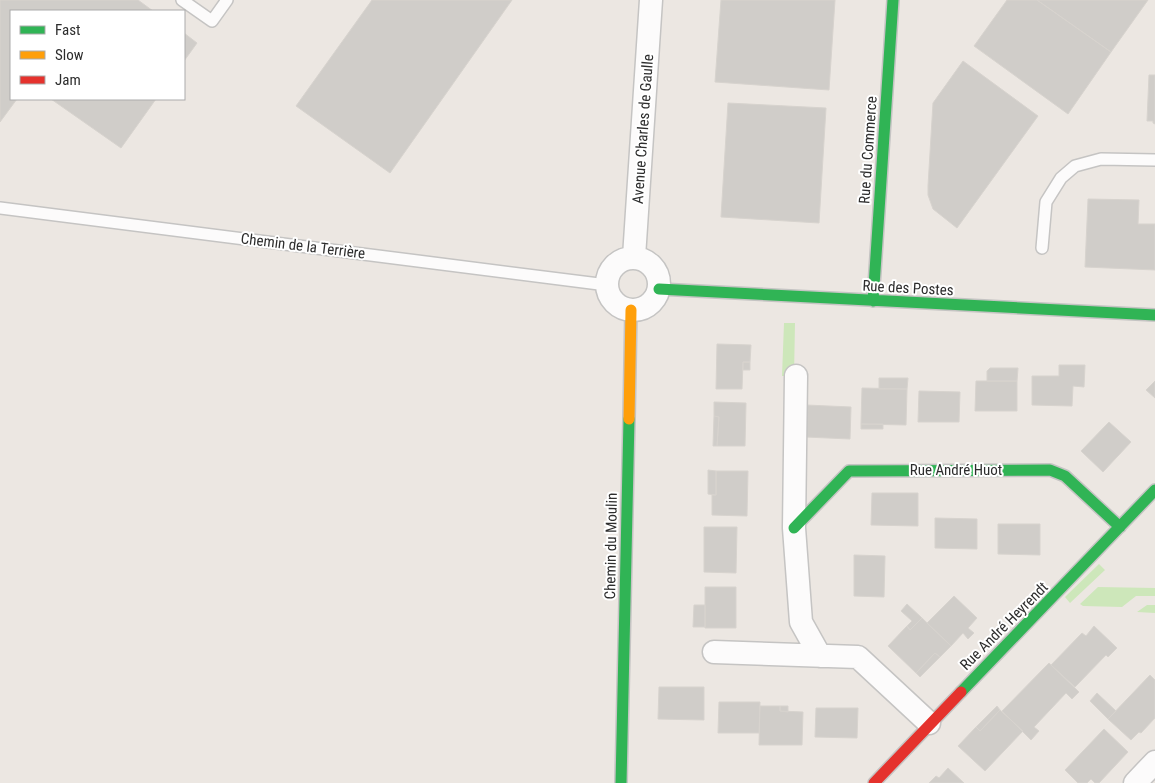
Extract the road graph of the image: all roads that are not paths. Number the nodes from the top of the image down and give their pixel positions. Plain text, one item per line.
1 (182, 0) edge
2 (227, 0) edge
3 (651, 0) edge
4 (893, 0) edge
5 (1155, 160) edge
6 (0, 208) edge
7 (1042, 248) dead end
8 (634, 257) junction
9 (607, 285) junction
10 (659, 289) junction
11 (873, 301) junction
12 (631, 310) junction
13 (1155, 315) edge
14 (796, 376) dead end
15 (1155, 490) edge
16 (1120, 527) junction
17 (794, 528) junction
18 (714, 652) dead end
19 (820, 656) junction
20 (930, 723) junction
21 (1155, 762) edge
22 (622, 783) edge
23 (874, 783) edge
24 (1135, 783) edge

1 - 2 lane
3 - 8 street, Avenue Charles de Gaulle
4 - 11 street, Rue du Commerce
5 - 7 lane
6 - 9 lane, Chemin de la Terrière
8 - 9 street
8 - 10 street
9 - 12 street
10 - 11 street, Rue des Postes
10 - 12 street
11 - 13 street, Rue des Postes
12 - 22 street, Chemin du Moulin
14 - 17 street
15 - 16 street, Rue André Heyrendt
16 - 17 street, Rue André Huot
16 - 20 street, Rue André Heyrendt
17 - 19 street
18 - 19 street
19 - 20 street
20 - 23 street, Rue André Heyrendt
21 - 24 street

